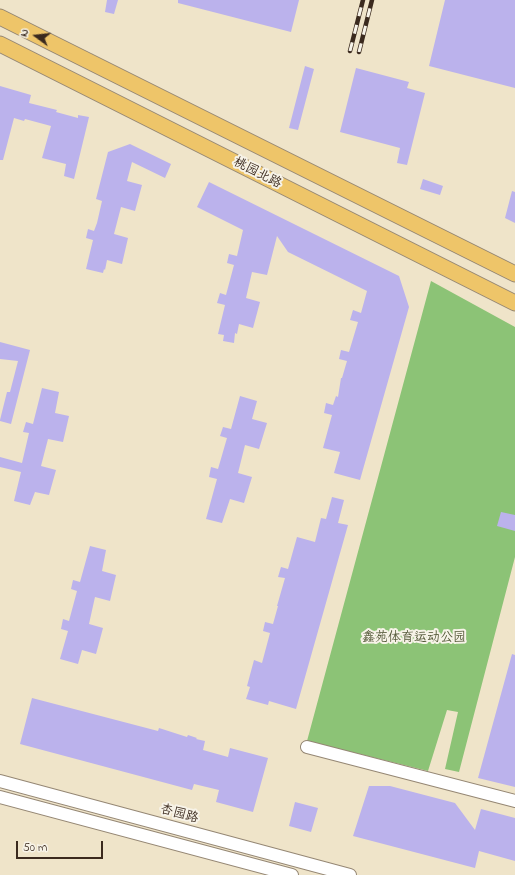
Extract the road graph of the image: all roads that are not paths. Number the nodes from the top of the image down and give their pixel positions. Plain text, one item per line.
1 (0, 17) edge
2 (0, 44) edge
3 (515, 274) edge
4 (515, 303) edge
5 (307, 747) dead end
6 (0, 781) edge
7 (0, 797) edge
8 (515, 801) edge
9 (248, 869) edge
10 (292, 875) edge
11 (350, 875) edge

1 - 3 main road, 桃园北路
2 - 4 main road, 桃园北路
5 - 8 street
6 - 11 street, 杏园路
7 - 9 street
9 - 10 street

